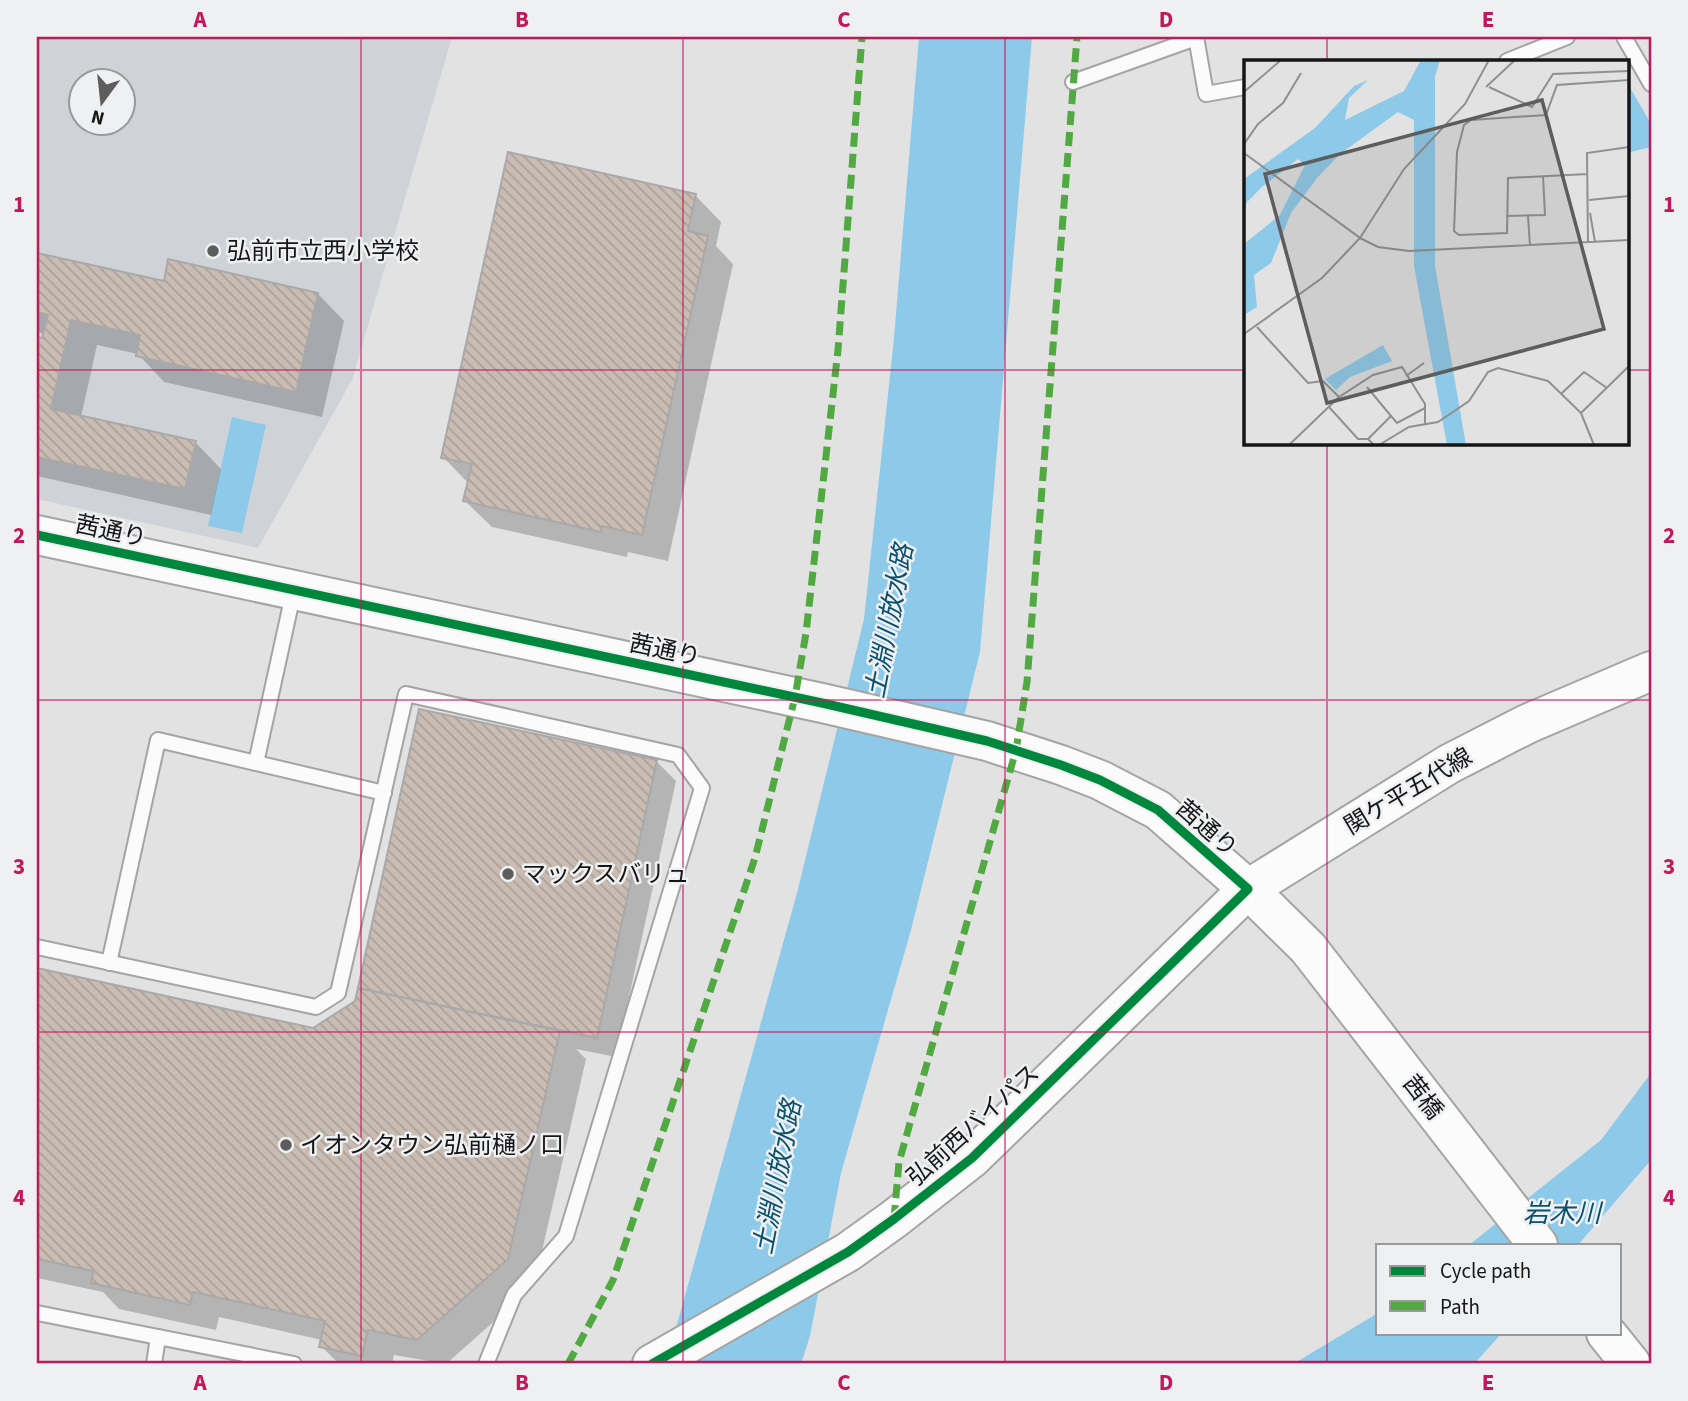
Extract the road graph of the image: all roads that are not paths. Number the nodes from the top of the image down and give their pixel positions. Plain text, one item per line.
1 (1196, 37) edge
2 (1567, 37) edge
3 (1624, 37) edge
4 (1510, 60) edge
5 (1073, 82) dead end
6 (1651, 84) edge
7 (1244, 86) edge
8 (37, 535) edge
9 (294, 590) junction
10 (1651, 671) edge
11 (256, 763) junction
12 (384, 793) junction
13 (1248, 890) junction
14 (37, 947) edge
15 (110, 963) junction
16 (1537, 1244) edge
17 (37, 1313) edge
18 (1607, 1334) edge
19 (158, 1337) junction
20 (154, 1364) edge
21 (294, 1364) edge
22 (486, 1364) edge
23 (652, 1364) edge
24 (1631, 1364) edge

1 - 5 lane
1 - 7 lane
2 - 4 lane
3 - 6 lane
8 - 9 street, 茜通り
9 - 11 lane
9 - 13 street, 茜通り
10 - 13 street, 関ケ平五代線
11 - 12 lane
11 - 15 lane
12 - 15 lane
12 - 22 lane
13 - 16 street, 茜橋
13 - 23 street, 弘前西バイパス
14 - 15 lane
17 - 19 lane
18 - 24 street
19 - 20 lane
19 - 21 lane

